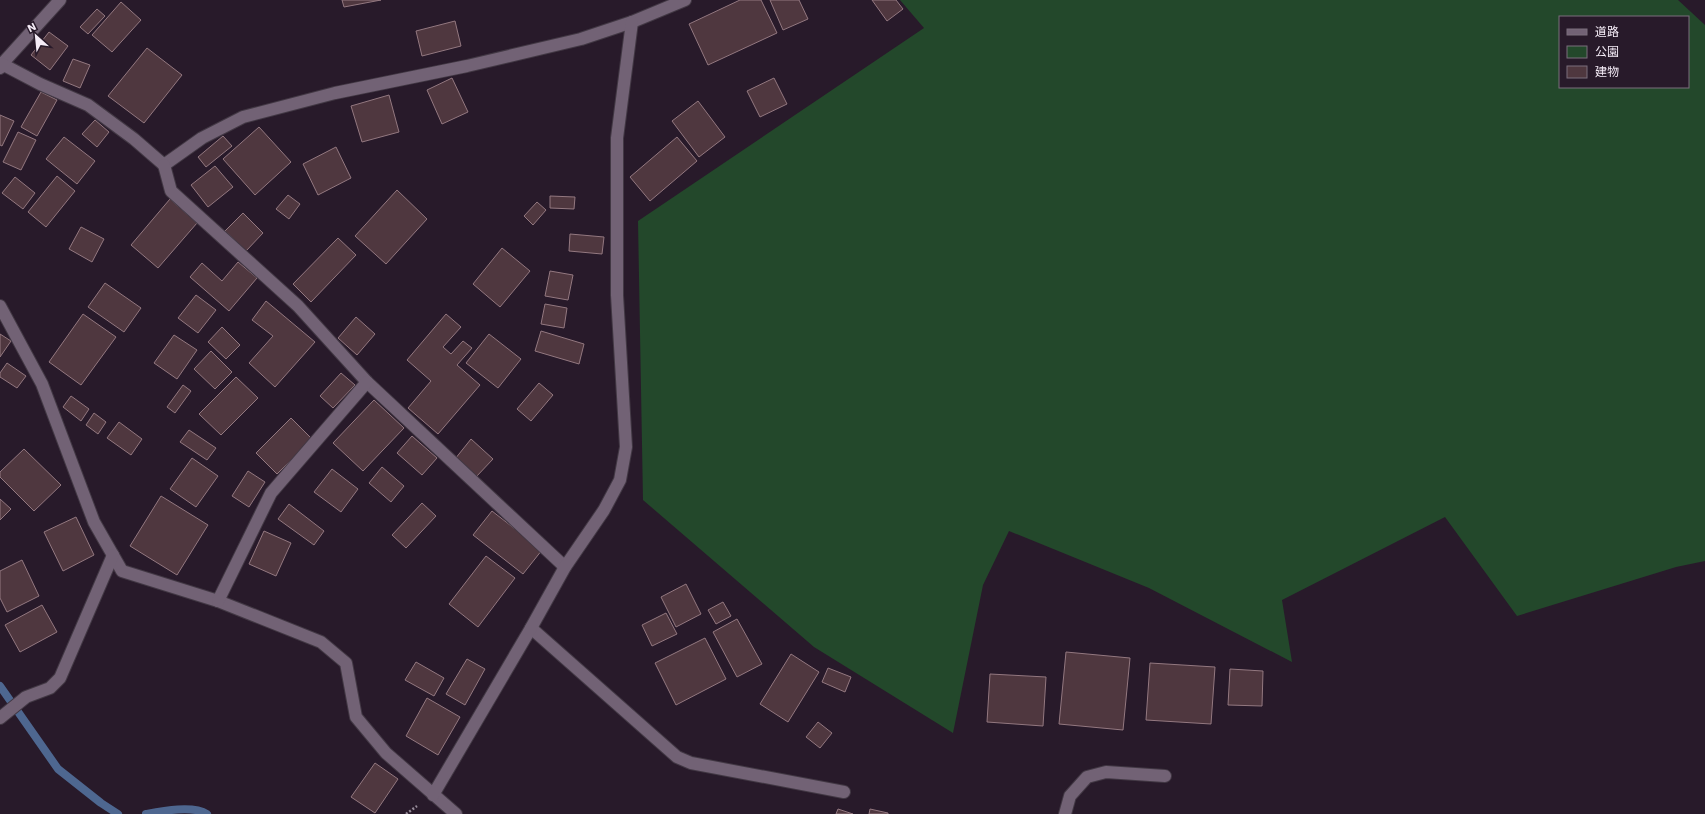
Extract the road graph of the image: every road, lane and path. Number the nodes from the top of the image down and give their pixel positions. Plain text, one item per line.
1 (60, 0) edge
2 (685, 0) edge
3 (632, 22) junction
4 (1, 66) edge
5 (164, 164) junction
6 (0, 306) edge
7 (367, 382) junction
8 (113, 555) junction
9 (565, 567) junction
10 (218, 601) junction
11 (531, 628) junction
12 (0, 718) edge
13 (1166, 776) dead end
14 (844, 792) dead end
15 (433, 795) junction
16 (456, 814) edge
17 (1065, 814) edge

1 - 4 street
2 - 3 street
3 - 5 street
3 - 9 street
4 - 5 street
5 - 7 street
6 - 8 street
7 - 9 street
7 - 10 street
8 - 10 street
8 - 12 street
9 - 11 street
10 - 15 street
11 - 14 street
11 - 15 street
13 - 17 street
15 - 16 street

